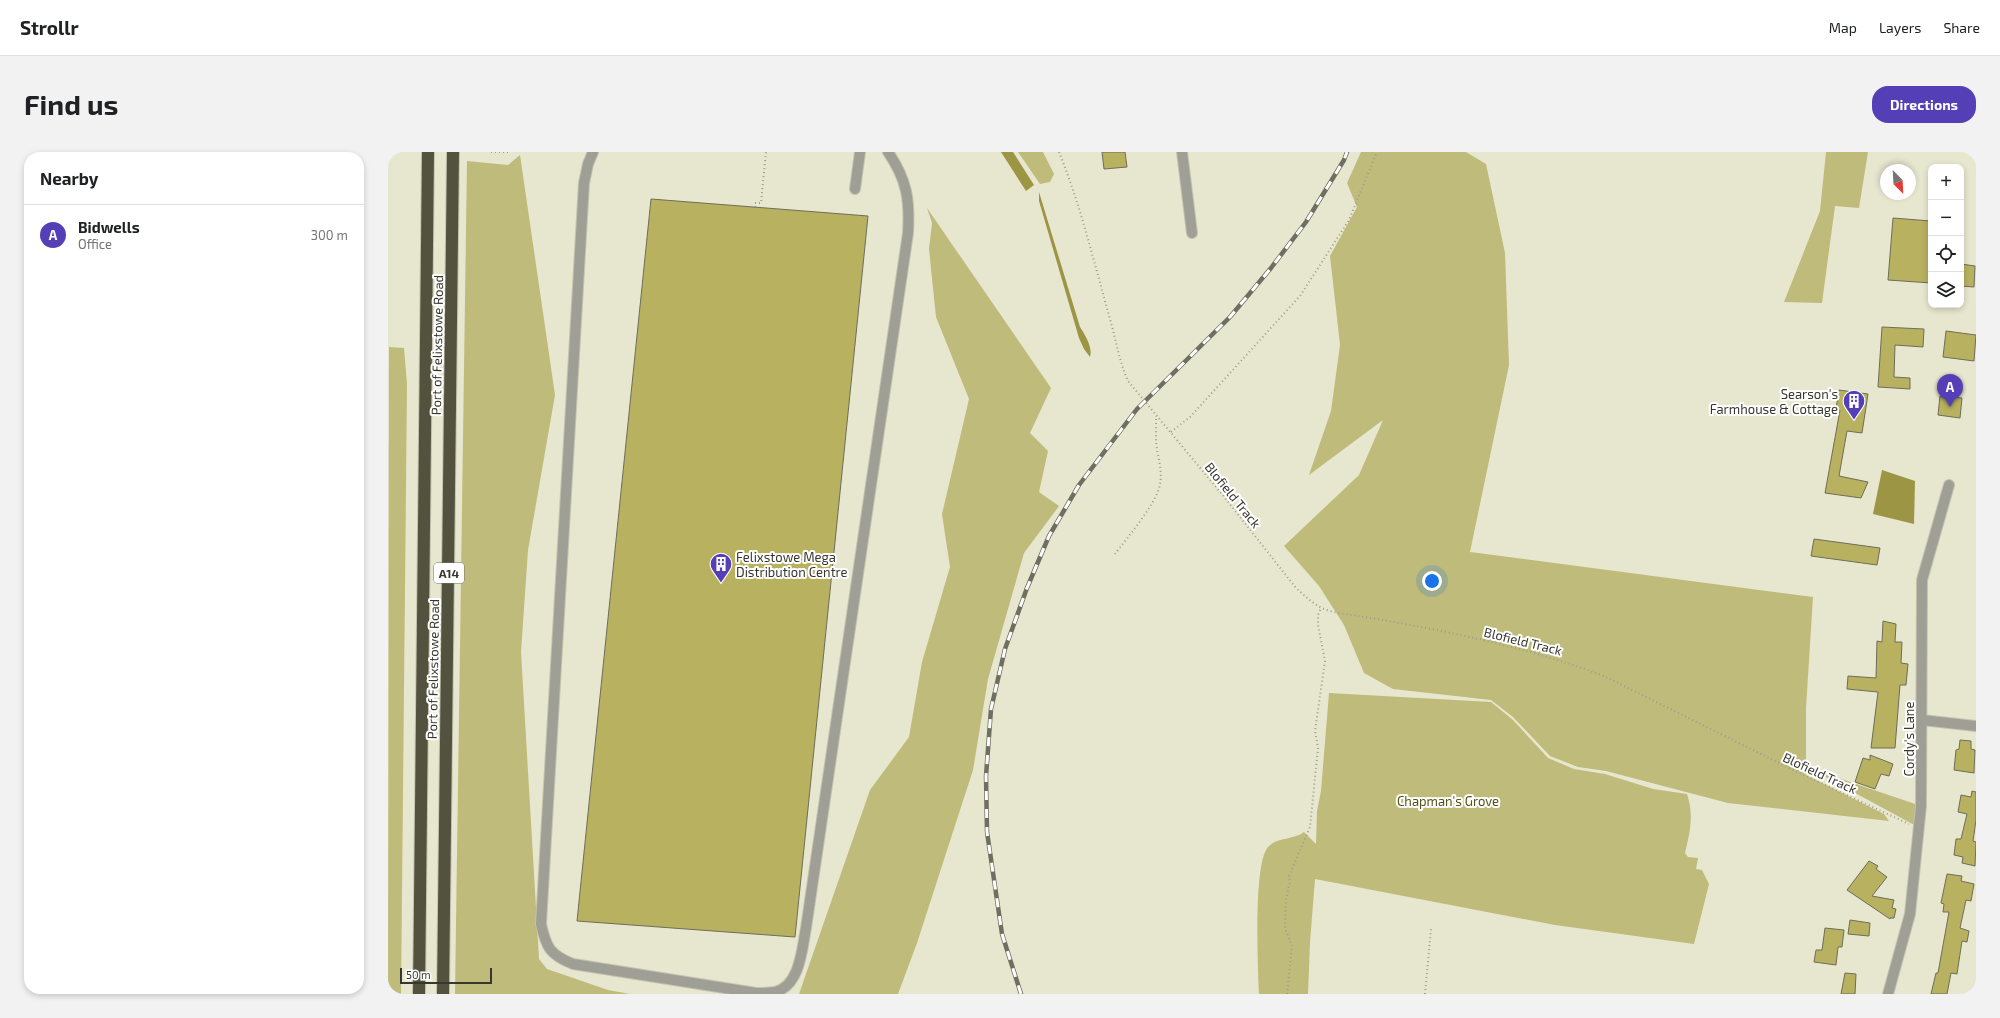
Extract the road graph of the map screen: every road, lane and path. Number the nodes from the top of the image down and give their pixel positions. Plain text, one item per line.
1 (428, 152) edge
2 (453, 152) edge
3 (491, 152) edge
4 (507, 152) edge
5 (593, 152) edge
6 (766, 152) edge
7 (860, 152) edge
8 (888, 152) edge
9 (1059, 152) edge
10 (1182, 152) edge
11 (1377, 152) edge
12 (855, 189) dead end
13 (755, 207) dead end
14 (1192, 233) dead end
15 (1156, 415) junction
16 (1171, 432) junction
17 (1949, 484) dead end
18 (1115, 554) dead end
19 (1321, 608) junction
20 (1922, 720) junction
21 (1976, 726) edge
22 (1918, 827) junction
23 (1431, 929) dead end
24 (419, 994) edge
25 (443, 994) edge
26 (1287, 994) edge
27 (1425, 994) edge
28 (1888, 994) edge

1 - 24 highway, Port of Felixstowe Road / A14
2 - 25 highway, Port of Felixstowe Road / A14
3 - 4 path
5 - 8 street
6 - 13 path
7 - 12 street
9 - 15 path, Blofield Track
10 - 14 street
11 - 16 path
15 - 16 path, Blofield Track
15 - 18 path
16 - 19 path, Blofield Track
17 - 20 street, Cordy's Lane
19 - 22 path, Blofield Track
19 - 26 path
20 - 21 street
20 - 22 street, Cordy's Lane
22 - 28 street, Cordy's Lane
23 - 27 path

